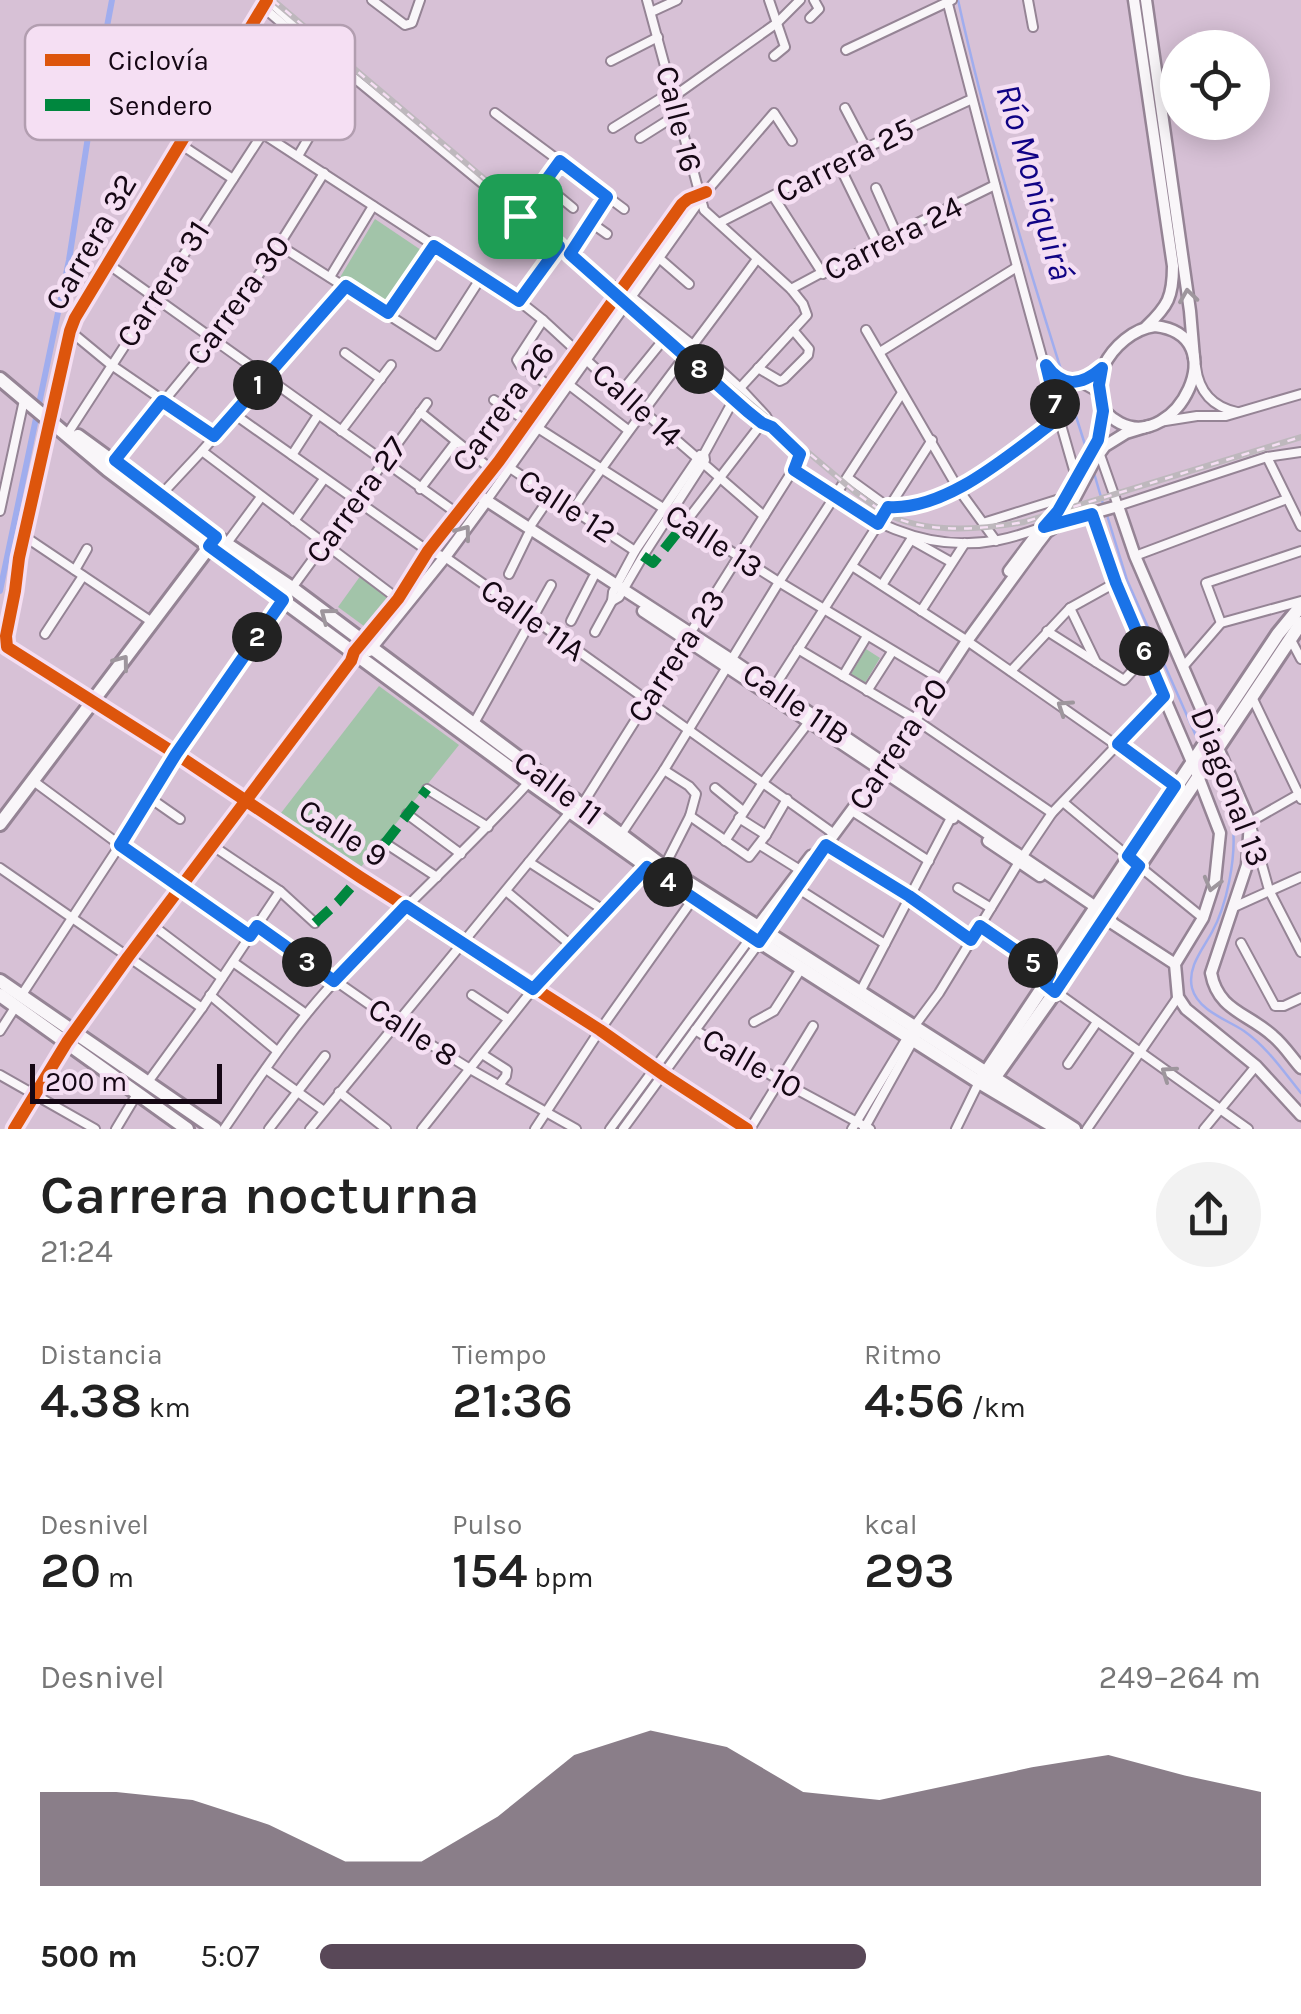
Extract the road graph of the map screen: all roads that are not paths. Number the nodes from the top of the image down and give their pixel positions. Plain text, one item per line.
1 (372, 0) edge
2 (420, 0) edge
3 (647, 0) edge
4 (677, 0) edge
5 (769, 0) edge
6 (800, 0) edge
7 (814, 0) edge
8 (1028, 0) edge
9 (1134, 0) edge
10 (1146, 0) edge
11 (949, 1) edge
12 (266, 2) edge
13 (650, 12) junction
14 (810, 18) dead end
15 (777, 23) junction
16 (252, 25) edge
17 (290, 25) edge
18 (293, 25) edge
19 (1032, 27) dead end
20 (658, 36) junction
21 (846, 50) dead end
22 (774, 56) dead end
23 (611, 61) dead end
24 (355, 79) edge
25 (672, 95) junction
26 (972, 98) junction
27 (782, 105) dead end
28 (846, 108) dead end
29 (495, 113) dead end
30 (774, 113) junction
31 (678, 114) junction
32 (613, 128) dead end
33 (640, 138) dead end
34 (182, 140) edge
35 (258, 140) edge
36 (272, 140) edge
37 (307, 140) edge
38 (792, 141) dead end
39 (180, 144) junction
40 (866, 148) junction
41 (298, 156) junction
42 (560, 161) junction
43 (838, 163) junction
44 (324, 173) junction
45 (233, 179) junction
46 (544, 184) junction
47 (995, 185) junction
48 (876, 188) dead end
49 (701, 196) junction
50 (773, 196) junction
51 (607, 197) junction
52 (373, 206) junction
53 (573, 208) dead end
54 (624, 209) dead end
55 (520, 216) junction
56 (590, 222) junction
57 (719, 223) junction
58 (607, 234) dead end
59 (897, 235) junction
60 (877, 243) junction
61 (279, 245) junction
62 (434, 246) junction
63 (559, 246) junction
64 (570, 254) junction
65 (659, 258) junction
66 (758, 259) junction
67 (108, 264) junction
68 (1017, 266) junction
69 (823, 274) junction
70 (482, 276) junction
71 (330, 277) junction
72 (689, 284) dead end
73 (346, 286) junction
74 (790, 289) junction
75 (620, 294) junction
76 (632, 297) junction
77 (153, 298) junction
78 (519, 301) junction
79 (626, 306) junction
80 (388, 313) junction
81 (543, 320) junction
82 (1146, 327) junction
83 (793, 330) junction
84 (866, 330) dead end
85 (70, 331) junction
86 (664, 338) junction
87 (214, 340) junction
88 (694, 346) junction
89 (578, 352) junction
90 (880, 352) junction
91 (346, 354) dead end
92 (686, 356) junction
93 (586, 360) junction
94 (1195, 362) junction
95 (110, 364) junction
96 (1046, 365) junction
97 (391, 366) dead end
98 (758, 368) junction
99 (1102, 368) junction
100 (265, 376) junction
101 (0, 379) edge
102 (381, 379) junction
103 (1074, 382) junction
104 (568, 384) junction
105 (551, 387) junction
106 (740, 388) junction
107 (621, 392) junction
108 (902, 393) junction
109 (1301, 393) edge
110 (24, 400) junction
111 (494, 400) dead end
112 (734, 400) junction
113 (162, 401) junction
114 (1102, 402) junction
115 (426, 403) dead end
116 (643, 411) junction
117 (420, 412) junction
118 (1242, 412) junction
119 (234, 414) junction
120 (318, 415) junction
121 (1059, 418) junction
122 (527, 422) junction
123 (762, 423) junction
124 (1154, 424) junction
125 (58, 426) junction
126 (772, 427) junction
127 (538, 428) junction
128 (628, 430) junction
129 (342, 431) junction
130 (214, 436) junction
131 (932, 440) junction
132 (456, 442) junction
133 (202, 451) junction
134 (1301, 452) edge
135 (1096, 454) junction
136 (292, 455) junction
137 (1267, 456) junction
138 (701, 458) junction
139 (500, 461) junction
140 (384, 462) junction
141 (111, 465) junction
142 (510, 468) junction
143 (601, 468) junction
144 (492, 470) junction
145 (794, 470) junction
146 (1082, 473) junction
147 (324, 478) junction
148 (720, 478) junction
149 (848, 478) junction
150 (420, 489) junction
151 (959, 490) junction
152 (473, 495) junction
153 (1066, 496) junction
154 (261, 497) junction
155 (833, 497) junction
156 (157, 499) junction
157 (1287, 499) junction
158 (548, 500) dead end
159 (355, 501) junction
160 (485, 503) junction
161 (888, 507) junction
162 (1116, 507) junction
163 (574, 508) junction
164 (0, 511) edge
165 (667, 511) junction
166 (1095, 513) junction
167 (458, 514) junction
168 (764, 516) junction
169 (294, 520) junction
170 (685, 522) junction
171 (1062, 522) junction
172 (983, 523) junction
173 (878, 524) junction
174 (1301, 526) edge
175 (1044, 527) junction
176 (528, 532) junction
177 (24, 536) junction
178 (1015, 536) junction
179 (912, 539) junction
180 (996, 540) junction
181 (218, 542) junction
182 (965, 542) junction
183 (325, 543) junction
184 (1028, 545) junction
185 (88, 549) dead end
186 (635, 551) junction
187 (1301, 551) edge
188 (428, 552) junction
189 (1135, 556) junction
190 (445, 557) junction
191 (739, 557) junction
192 (951, 562) junction
193 (852, 566) junction
194 (79, 573) junction
195 (509, 574) dead end
196 (594, 578) junction
197 (779, 582) junction
198 (1116, 583) junction
199 (551, 584) dead end
200 (882, 585) junction
201 (292, 588) junction
202 (616, 594) junction
203 (398, 598) junction
204 (283, 600) junction
205 (1301, 603) edge
206 (1070, 608) junction
207 (824, 609) junction
208 (922, 611) junction
209 (532, 618) junction
210 (571, 620) dead end
211 (152, 622) junction
212 (1221, 623) junction
213 (1301, 623) edge
214 (1047, 631) junction
215 (595, 632) dead end
216 (45, 634) dead end
217 (867, 636) junction
218 (689, 637) junction
219 (1290, 638) junction
220 (965, 640) junction
221 (798, 649) junction
222 (360, 652) junction
223 (892, 652) junction
224 (1146, 656) junction
225 (1301, 659) edge
226 (1096, 662) junction
227 (729, 664) junction
228 (1183, 667) junction
229 (1010, 671) junction
230 (843, 676) junction
231 (937, 677) junction
232 (867, 691) junction
233 (770, 693) junction
234 (1164, 696) junction
235 (1252, 697) junction
236 (92, 702) junction
237 (647, 702) junction
238 (914, 719) junction
239 (808, 723) junction
240 (473, 725) junction
241 (689, 730) junction
242 (1118, 744) junction
243 (1213, 744) junction
244 (176, 754) junction
245 (881, 766) junction
246 (1197, 768) junction
247 (664, 770) junction
248 (32, 780) junction
249 (764, 781) junction
250 (529, 782) junction
251 (715, 788) dead end
252 (426, 789) dead end
253 (1181, 790) junction
254 (1300, 795) edge
255 (150, 798) junction
256 (787, 799) junction
257 (245, 802) junction
258 (1064, 802) junction
259 (576, 809) junction
260 (852, 811) junction
261 (1052, 813) junction
262 (407, 814) dead end
263 (953, 814) junction
264 (741, 815) junction
265 (690, 816) junction
266 (180, 819) dead end
267 (1250, 822) junction
268 (0, 824) edge
269 (488, 827) junction
270 (830, 830) junction
271 (766, 835) junction
272 (618, 840) junction
273 (725, 841) junction
274 (385, 843) dead end
275 (120, 845) junction
276 (760, 845) junction
277 (826, 845) junction
278 (212, 846) junction
279 (461, 854) junction
280 (1021, 859) junction
281 (929, 861) junction
282 (1133, 861) junction
283 (529, 862) junction
284 (647, 867) junction
285 (664, 867) junction
286 (0, 868) edge
287 (800, 870) junction
288 (1301, 876) edge
289 (437, 877) junction
290 (182, 886) junction
291 (797, 888) junction
292 (958, 888) dead end
293 (1269, 890) junction
294 (506, 891) junction
295 (280, 892) junction
296 (909, 896) junction
297 (693, 900) junction
298 (406, 906) junction
299 (1234, 907) junction
300 (990, 908) junction
301 (604, 911) junction
302 (1101, 914) junction
303 (72, 917) junction
304 (1202, 918) junction
305 (315, 923) dead end
306 (152, 925) junction
307 (257, 926) junction
308 (980, 926) junction
309 (758, 935) junction
310 (250, 936) junction
311 (971, 940) junction
312 (1241, 943) dead end
313 (463, 944) junction
314 (885, 944) junction
315 (572, 946) junction
316 (1301, 952) edge
317 (128, 957) junction
318 (233, 962) junction
319 (1175, 964) junction
320 (802, 969) junction
321 (222, 978) junction
322 (0, 981) edge
323 (334, 981) junction
324 (1053, 983) junction
325 (533, 989) junction
326 (860, 992) junction
327 (210, 995) junction
328 (472, 995) dead end
329 (0, 996) edge
330 (1178, 997) junction
331 (1301, 998) edge
332 (18, 1001) junction
333 (202, 1008) junction
334 (306, 1014) junction
335 (508, 1019) junction
336 (396, 1022) junction
337 (754, 1022) dead end
338 (1097, 1022) junction
339 (687, 1025) junction
340 (813, 1026) dead end
341 (600, 1030) junction
342 (0, 1031) edge
343 (696, 1031) junction
344 (914, 1031) junction
345 (70, 1037) junction
346 (278, 1052) junction
347 (1140, 1052) junction
348 (482, 1054) junction
349 (326, 1056) dead end
350 (1068, 1064) dead end
351 (1256, 1066) junction
352 (655, 1068) junction
353 (1301, 1068) edge
354 (266, 1069) junction
355 (470, 1069) junction
356 (0, 1075) edge
357 (664, 1075) junction
358 (779, 1080) junction
359 (148, 1082) junction
360 (984, 1083) junction
361 (499, 1084) junction
362 (339, 1092) junction
363 (298, 1093) junction
364 (137, 1094) junction
365 (35, 1095) junction
366 (1220, 1110) junction
367 (548, 1111) junction
368 (324, 1112) junction
369 (1301, 1115) edge
370 (861, 1127) edge
371 (14, 1129) edge
372 (95, 1129) edge
373 (116, 1129) edge
374 (188, 1129) edge
375 (215, 1129) edge
376 (224, 1129) edge
377 (269, 1129) edge
378 (310, 1129) edge
379 (386, 1129) edge
380 (422, 1129) edge
381 (535, 1129) edge
382 (576, 1129) edge
383 (610, 1129) edge
384 (623, 1129) edge
385 (748, 1129) edge
386 (956, 1129) edge
387 (1058, 1129) edge
388 (1074, 1129) edge
389 (1087, 1129) edge
390 (1204, 1129) edge
391 (1248, 1129) edge

1 - 2 street
3 - 13 street, Calle 16
4 - 13 street
5 - 15 street
6 - 15 street
7 - 14 street
8 - 19 street
9 - 82 street
94 -> 10 street
11 - 21 street
11 - 26 street
12 - 16 street, Carrera 32
12 - 17 street
12 - 18 street
13 - 20 street, Calle 16
15 - 22 street
15 - 25 street
20 - 23 street
20 - 25 street, Calle 16
24 - 55 street
25 - 31 street, Calle 16
25 - 32 street
26 - 40 street, Carrera 25
26 - 47 street
27 - 30 street, Carrera 26
28 - 40 street
29 - 42 street
30 - 38 street
30 - 49 street, Carrera 26
31 - 33 street
31 - 49 street, Calle 16
34 - 39 street, Carrera 32
35 - 45 street, Carrera 31
36 - 41 street, Calle 14
37 - 41 street
39 - 45 street
39 - 67 street, Carrera 32
40 - 43 street, Carrera 25
41 - 44 street, Calle 14
42 - 46 street
42 - 51 street
43 - 50 street, Carrera 25
43 - 60 street
44 - 52 street, Calle 14
44 - 61 street, Carrera 30
45 - 77 street, Carrera 31
46 - 53 street
46 - 55 street
47 - 59 street, Carrera 24
47 - 68 street
48 - 59 street
49 - 57 street, Calle 16
49 - 65 street, Carrera 26
49 - 75 street, Carrera 26
50 - 57 street, Carrera 25
50 - 69 street
51 - 54 street
51 - 56 street
52 - 62 street, Calle 14
52 - 71 street
55 - 63 street
56 - 58 street
56 - 64 street
57 - 66 street, Calle 16
59 - 60 street, Carrera 24
60 - 69 street, Carrera 24
61 - 71 street
61 - 87 street, Carrera 30
62 - 70 street, Calle 14
62 - 80 street
63 - 64 street
63 - 78 street
64 - 75 street
65 - 72 street
65 - 76 street, Carrera 26
66 - 74 street, Calle 16
66 - 88 street
67 - 77 street
67 - 85 street, Carrera 32
68 - 90 street
68 - 96 street
69 - 74 street, Carrera 24
70 - 78 street, Calle 14
70 - 80 street
71 - 73 street
73 - 80 street
73 - 100 street
74 - 83 street, Calle 16
75 - 76 street
75 - 79 street
75 - 89 street, Carrera 26
76 - 79 street, Carrera 26
76 - 88 street
77 - 87 street
77 - 95 street, Carrera 31
78 - 81 street, Calle 14
79 - 86 street
79 - 93 street, Carrera 26
81 - 89 street, Calle 14
81 - 105 street
82 - 94 street
82 - 99 street
83 - 98 street
83 - 98 street
84 - 90 street
85 - 95 street
85 - 125 street, Carrera 32
86 - 92 street
86 - 107 street
87 - 100 street
87 - 113 street, Carrera 30
88 - 92 street
88 - 106 street
89 - 93 street, Calle 14
89 - 105 street, Carrera 26
90 - 108 street
91 - 102 street
92 - 112 street
92 - 116 street
93 - 104 street, Carrera 26
93 - 107 street, Calle 14
94 - 118 street
94 - 124 street
95 - 113 street
95 - 125 street, Carrera 31
96 - 103 street
96 - 121 street
97 - 102 street
98 - 106 street
99 - 103 street
99 - 114 street
100 - 119 street
100 - 120 street
101 - 110 main road, Calle 11
102 - 129 street
103 - 114 street
104 - 127 street, Carrera 26
104 - 128 street
105 - 122 street, Carrera 26
106 - 112 street
106 - 126 street
107 - 116 street, Calle 14
108 - 131 street
108 - 149 street
109 - 118 street
110 - 125 main road, Calle 11
110 - 164 street
111 - 122 street, Calle 13
112 - 123 street
112 - 138 street
113 - 130 street
113 - 141 street, Carrera 30
114 - 124 street
114 - 135 street, Carrera 20
115 - 117 street, Carrera 27
116 - 128 street
116 - 138 street, Calle 14
117 - 132 street, Calle 12
117 - 140 street, Carrera 27
118 - 124 street
119 - 130 street
119 - 136 street, Calle 11A
120 - 129 street
120 - 136 street
121 - 146 street
121 - 151 street
122 - 127 street, Calle 13
122 - 139 street, Carrera 26
123 - 126 street
123 - 148 street
124 - 135 street, Carrera 20
125 - 141 main road, Calle 11
125 - 177 street, Carrera 32
126 - 145 street, Carrera 23
127 - 142 street, Carrera 26
127 - 143 street, Calle 13
128 - 143 street
129 - 140 street
130 - 133 street
131 - 151 street
131 - 161 street
132 - 144 street, Calle 12
132 - 150 street
133 - 154 street
133 - 156 street
134 - 137 street
135 - 146 street, Carrera 20
135 - 162 street, Diagonal 13
136 - 147 street, Calle 11A
137 - 157 street
137 - 162 street
138 - 148 street, Calle 14
138 - 165 street
139 - 142 street, Calle 12
139 - 144 street, Carrera 26
140 - 150 street
140 - 159 street, Carrera 27
141 - 156 main road, Calle 11
142 - 160 street, Carrera 26
142 - 163 street, Calle 12
143 - 163 street
143 - 165 street, Calle 13
144 - 152 street, Carrera 26
145 - 155 street
145 - 168 street, Carrera 23
146 - 153 street, Carrera 20
146 - 171 street, Carrera 20
147 - 159 street, Calle 11A
147 - 169 street
148 - 168 street, Calle 14
148 - 170 street
149 - 155 street
149 - 161 street
150 - 167 street
151 - 161 street
151 - 172 street
152 - 160 street, Calle 11B
152 - 167 street, Carrera 26
153 - 172 street
153 - 175 street, Carrera 20
154 - 169 street
154 - 181 street
155 - 173 street
155 - 197 street
156 - 181 main road, Calle 11
157 - 174 street
157 - 189 street
158 - 176 street
159 - 183 street, Carrera 27
159 - 188 street, Calle 11A
160 - 176 street, Calle 11B
190 -> 160 street, Carrera 26
161 - 173 street
162 - 166 street
162 - 189 street, Diagonal 13
163 - 186 street, Calle 12
165 - 170 street, Calle 13
165 - 186 street
165 - 202 street
166 - 171 street
166 - 198 street, Diagonal 13
167 - 188 street, Carrera 26
168 - 191 street, Carrera 23
169 - 183 street
170 - 191 street, Calle 13
171 - 175 street
171 - 220 street, Carrera 20
172 - 180 street
173 - 179 street
173 - 193 street
175 - 178 street
175 - 184 street, Carrera 20
176 - 195 street
176 - 196 street, Calle 11B
176 - 202 street, Calle 11B
177 - 194 street
177 - 236 street, Calle 9
178 - 180 street
178 - 184 street
179 - 182 street
179 - 192 street
179 - 200 street
180 - 182 street
181 - 201 main road, Calle 11
181 - 204 main road, Calle 11
181 - 211 main road
182 - 192 street
183 - 201 street, Carrera 27
183 - 203 street
184 - 220 street, Carrera 20
185 - 194 street
186 - 202 street
187 - 212 street
188 - 190 street, Calle 11A
188 - 203 street, Carrera 26
189 - 228 street, Diagonal 13
190 - 209 street, Calle 11A
190 - 222 street, Carrera 26
191 - 197 street, Calle 13
191 - 218 street, Carrera 23
192 - 208 street
193 - 200 street
193 - 207 street
194 - 211 street
194 - 216 street
196 - 202 street, Calle 11B
196 - 210 street
197 - 207 street, Calle 13
197 - 227 street
198 - 206 street
198 - 224 street, Diagonal 13
199 - 209 street
200 - 208 street
201 - 204 street, Carrera 27
222 -> 201 main road, Calle 11
202 - 215 street
202 - 218 street, Calle 11B
203 - 222 street, Carrera 26
204 - 222 main road, Calle 11
204 - 244 street, Carrera 27
205 - 212 street
205 - 243 main road
206 - 214 street
206 - 226 street
207 - 217 street, Calle 13
207 - 221 street
208 - 220 street
209 - 237 street, Calle 11A
209 - 240 street
236 -> 211 main road
212 - 228 street
213 - 219 main road
214 - 226 street
214 - 229 street
217 - 223 street, Calle 13
217 - 230 street
218 - 227 street, Calle 11B
218 - 237 street, Carrera 23
219 - 225 street
219 - 235 main road
220 - 229 street
220 - 231 street, Carrera 20
220 - 238 street, Carrera 20
221 - 230 street
221 - 233 street
222 - 240 main road, Calle 11
222 - 250 main road, Calle 11
222 - 257 street, Carrera 26
223 - 231 street, Calle 13
223 - 232 street
224 - 226 street
224 - 234 street, Diagonal 13
227 - 233 street, Calle 11B
227 - 241 street
228 - 243 street, Diagonal 13
242 -> 229 street
230 - 232 street
231 - 238 street, Carrera 20
232 - 238 street
233 - 239 street, Calle 11B
233 - 245 street, Calle 11B
234 - 242 street
234 - 246 street, Diagonal 13
235 - 243 main road
235 - 254 street
236 - 244 street, Calle 9
236 - 248 main road
237 - 241 street, Calle 11A
237 - 259 street, Carrera 23
238 - 245 street, Carrera 20
238 - 261 street
239 - 245 street, Calle 11B
239 - 249 street
240 - 259 main road, Calle 11
241 - 247 street
241 - 249 street, Calle 11A
242 - 253 street
242 - 258 street
243 - 246 main road
243 - 267 street, Diagonal 13
244 - 255 street, Carrera 27
244 - 257 street, Calle 9
245 - 260 street, Carrera 20
245 - 263 street, Calle 11B
245 - 270 street, Carrera 20
246 - 253 main road
246 -> 304 street
247 - 265 street
247 - 272 street
248 - 268 main road
248 - 275 street
249 - 256 street, Calle 11A
249 - 264 street
250 - 259 main road, Calle 11
250 - 269 street
251 - 264 street
252 - 269 street
253 - 282 main road
254 - 267 street
255 - 266 street
255 - 275 street, Carrera 27
256 - 270 street, Calle 11A
256 - 271 street
257 - 278 street, Carrera 26
257 - 298 street, Calle 9
258 - 261 street
258 - 282 street
259 - 272 main road, Calle 11
259 - 283 street, Carrera 23
260 - 277 street, Carrera 20
260 - 281 street
261 - 280 street
262 - 279 street
263 - 280 street, Calle 11B
263 - 281 street
264 - 271 street
264 - 273 street
265 - 273 street
265 - 285 street
267 - 293 street, Diagonal 13
267 - 299 street
269 - 279 street
270 - 287 street, Carrera 20
271 - 276 street
272 - 284 main road, Calle 11
272 - 285 main road, Calle 11
273 - 276 street
274 - 289 street
275 - 290 street
275 - 303 street, Carrera 27
276 - 287 street
277 - 291 street, Carrera 20
277 - 296 street
278 - 290 street, Carrera 26
278 - 295 street
279 - 289 street
280 - 300 street
280 - 302 street, Calle 11B
281 - 296 street
282 - 302 main road
282 - 304 street
283 - 294 street, Carrera 23
283 - 301 street
284 - 297 main road, Calle 11
284 - 301 street
285 - 309 main road, Calle 11
286 - 303 street
287 - 309 street, Carrera 20
288 - 293 street
289 - 298 street
290 - 306 street, Carrera 26
290 - 310 street
291 - 309 street, Carrera 20
291 - 314 street
292 - 300 street
293 - 299 street
293 - 316 street, Diagonal 13
294 - 313 street, Carrera 23
294 - 315 street
295 - 305 street
295 - 307 street
296 - 311 street
296 - 314 street
297 - 309 main road, Calle 11
297 - 341 street
298 - 313 street, Calle 9
298 - 323 street
299 - 353 street
300 - 308 street
301 - 315 street
302 - 319 street, Calle 11B
302 - 324 main road
303 - 317 street
303 - 332 street, Carrera 27
304 - 319 street
306 - 317 street, Carrera 26
306 - 321 street
307 - 310 street
307 - 323 street, Calle 8
308 - 311 street
308 - 324 street
309 - 320 main road, Calle 11
309 - 326 main road, Calle 11
309 - 339 street, Carrera 20
309 - 343 street, Carrera 20
310 - 318 street
311 - 344 street
312 - 331 street
313 - 325 street, Calle 9
313 - 336 street, Carrera 23
314 - 326 street
315 - 325 street
317 - 333 street
317 - 345 street, Carrera 26
318 - 321 street
318 - 334 street
319 - 330 street
320 - 337 street
320 - 344 main road, Calle 11
321 - 327 street
322 - 332 main road
323 - 334 street
323 - 336 street, Calle 8
324 - 338 street
324 - 360 main road
325 - 335 street
325 - 341 street, Calle 9
326 - 344 main road, Calle 11
327 - 333 street
327 - 346 street
328 - 335 street
329 - 332 main road
330 - 347 street
330 - 351 street
332 - 342 street, Carrera 27
332 - 345 main road
333 - 359 street
334 - 346 street
335 - 348 street
336 - 355 street, Calle 8
336 - 362 street, Carrera 23
338 - 347 street
338 - 350 street
339 - 343 street, Calle 10
339 - 352 street, Carrera 20
340 - 358 street
341 - 352 street, Calle 9
341 - 367 street
343 - 357 street, Carrera 20
343 - 358 street, Calle 10
344 - 360 main road, Calle 11
344 - 370 street
345 - 359 main road
345 - 364 main road
345 - 365 street, Carrera 26
346 - 354 street
366 -> 347 street
347 - 389 street
348 - 355 street
348 - 361 street
349 - 363 street
351 - 366 street
351 - 369 street
352 - 357 street, Calle 9
352 - 383 street, Carrera 20
354 - 363 street
354 - 376 street
355 - 361 street, Calle 8
355 - 380 street
356 - 365 street
357 - 384 street, Carrera 20
357 - 385 street, Calle 9
358 - 370 street, Calle 10
358 - 385 street
359 - 375 main road
360 - 386 street
360 - 387 main road, Calle 11
360 - 388 main road, Calle 11
361 - 367 street, Calle 8
362 - 368 street, Carrera 23
362 - 379 street
363 - 368 street
363 - 377 street
364 - 373 street
364 - 374 main road
365 - 371 street, Carrera 26
365 - 372 street
366 - 390 street
366 - 391 street
367 - 381 street
367 - 382 street, Calle 8
368 - 378 street, Carrera 23

